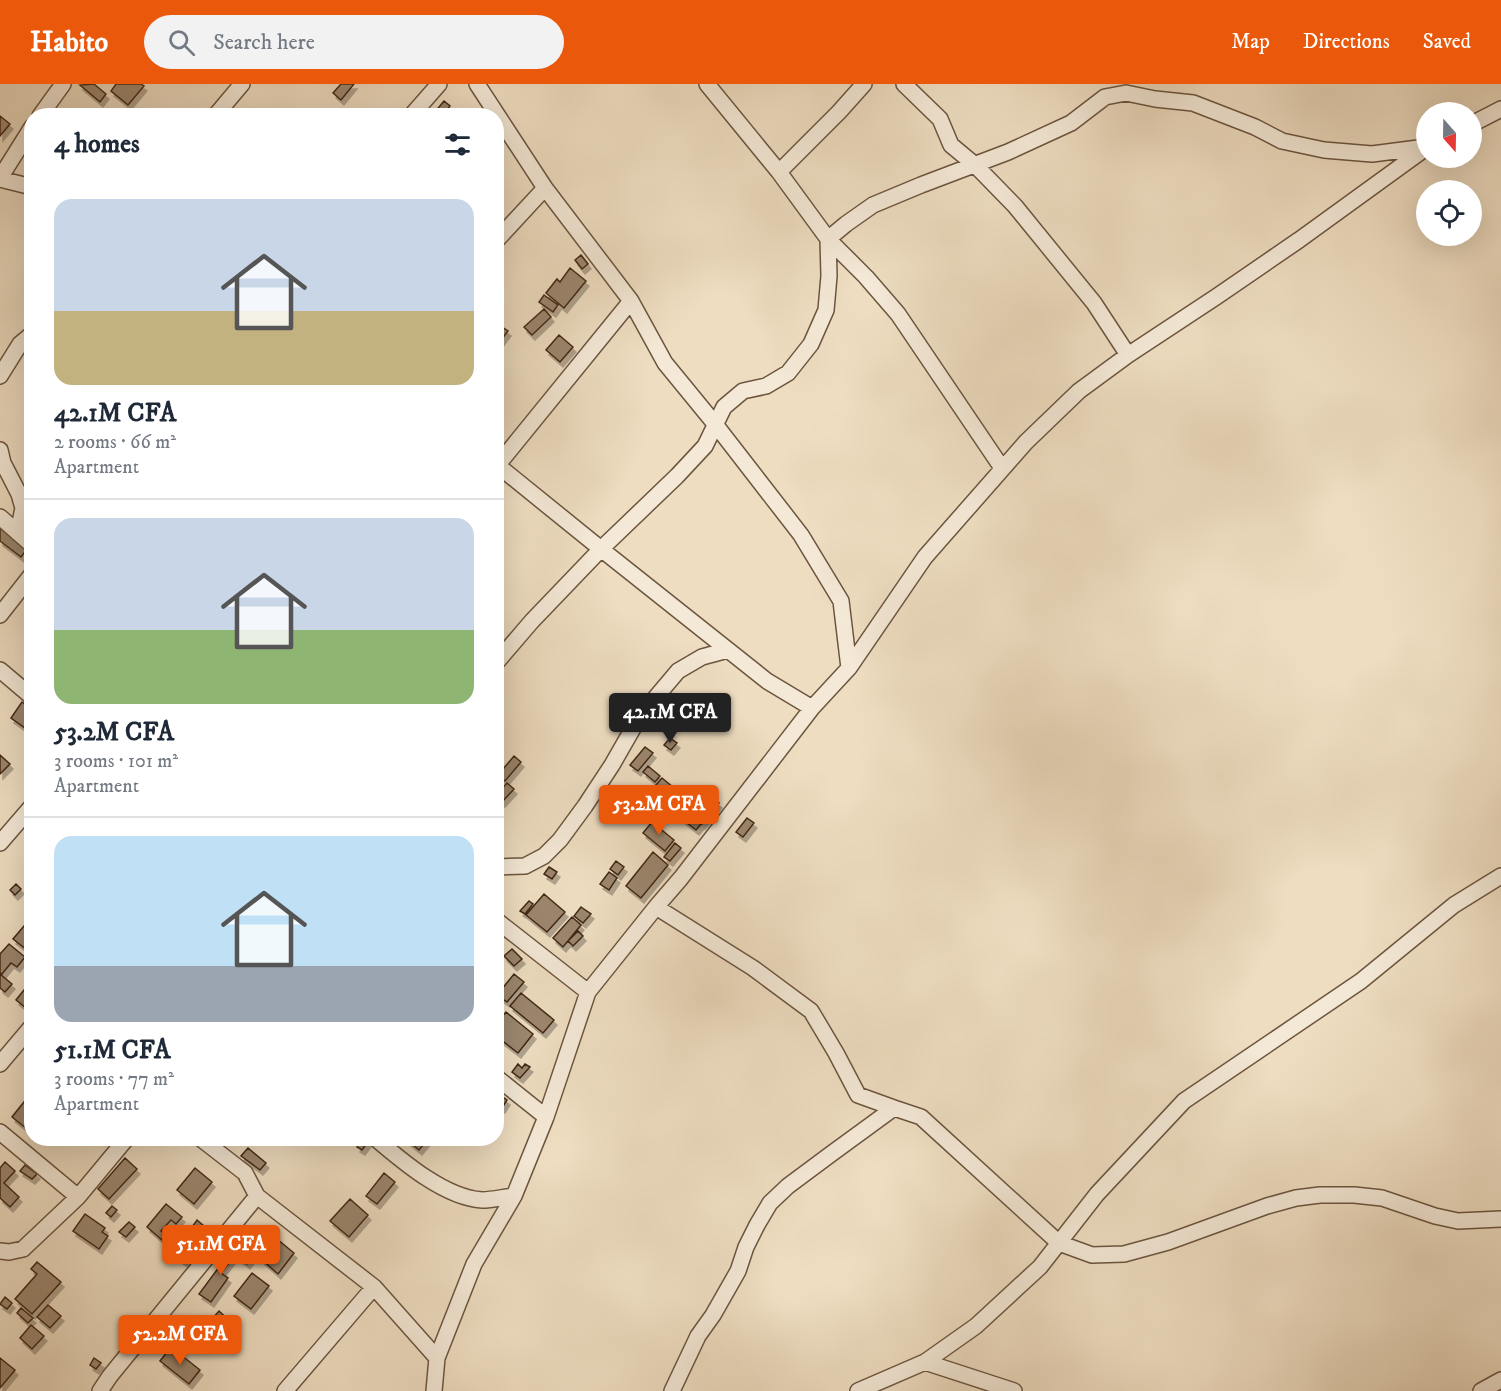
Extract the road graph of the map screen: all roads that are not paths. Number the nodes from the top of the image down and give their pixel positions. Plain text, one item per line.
1 (63, 84) edge
2 (242, 84) edge
3 (439, 84) edge
4 (477, 84) edge
5 (707, 84) edge
6 (864, 84) edge
7 (904, 84) edge
8 (46, 108) edge
9 (222, 108) edge
10 (418, 108) edge
11 (493, 108) edge
12 (1501, 109) edge
13 (1482, 119) edge
14 (504, 125) edge
15 (24, 140) edge
16 (1416, 149) edge
17 (1416, 155) edge
18 (975, 165) junction
19 (778, 172) junction
20 (0, 179) edge
21 (24, 185) edge
22 (545, 188) junction
23 (504, 232) edge
24 (828, 239) junction
25 (631, 301) junction
26 (24, 341) edge
27 (1128, 355) junction
28 (0, 376) edge
29 (715, 424) junction
30 (0, 450) edge
31 (504, 457) edge
32 (1002, 468) junction
33 (504, 472) edge
34 (0, 517) edge
35 (18, 533) junction
36 (24, 538) edge
37 (601, 549) junction
38 (24, 584) edge
39 (0, 615) edge
40 (728, 650) junction
41 (504, 654) edge
42 (849, 668) junction
43 (0, 670) edge
44 (24, 691) edge
45 (812, 708) junction
46 (24, 815) edge
47 (0, 843) edge
48 (504, 867) edge
49 (1501, 876) edge
50 (656, 907) junction
51 (504, 926) edge
52 (588, 993) junction
53 (24, 1036) edge
54 (0, 1064) edge
55 (504, 1083) edge
56 (894, 1108) junction
57 (546, 1117) junction
58 (0, 1132) edge
59 (120, 1146) edge
60 (210, 1146) edge
61 (385, 1146) edge
62 (257, 1196) junction
63 (514, 1196) junction
64 (78, 1197) junction
65 (1501, 1219) edge
66 (1059, 1243) junction
67 (0, 1251) edge
68 (374, 1287) junction
69 (437, 1358) junction
70 (925, 1362) junction
71 (1501, 1380) edge
72 (100, 1391) edge
73 (285, 1391) edge
74 (434, 1391) edge
75 (672, 1391) edge
76 (858, 1391) edge
77 (1014, 1391) edge
78 (1481, 1391) edge

1 - 8 street
2 - 9 street
3 - 10 street
4 - 11 street
5 - 19 street
6 - 19 street
7 - 18 street
12 - 13 street
14 - 22 street
15 - 20 street
16 - 18 street
17 - 27 street
18 - 24 street
18 - 27 street
19 - 24 street
20 - 21 street
22 - 23 street
22 - 25 street
24 - 29 street
24 - 32 street
25 - 29 street
25 - 31 street
26 - 28 street
27 - 32 street
29 - 37 street
29 - 42 street
30 - 35 street
32 - 42 street
33 - 37 street
34 - 35 street
35 - 36 street
37 - 40 street
37 - 41 street
38 - 39 street
40 - 45 street
40 - 48 street
42 - 45 street
43 - 44 street
45 - 50 street
46 - 47 street
49 - 66 street
50 - 52 street
50 - 56 street
51 - 52 street
52 - 57 street
53 - 54 street
55 - 57 street
56 - 66 street
56 - 75 street
57 - 63 street
58 - 64 street
59 - 64 street
60 - 62 street
61 - 63 street
62 - 68 street
62 - 72 street
63 - 69 street
64 - 67 street
65 - 66 street
66 - 70 street
68 - 69 street
68 - 73 street
69 - 74 street
70 - 76 street
70 - 77 street
71 - 78 street

